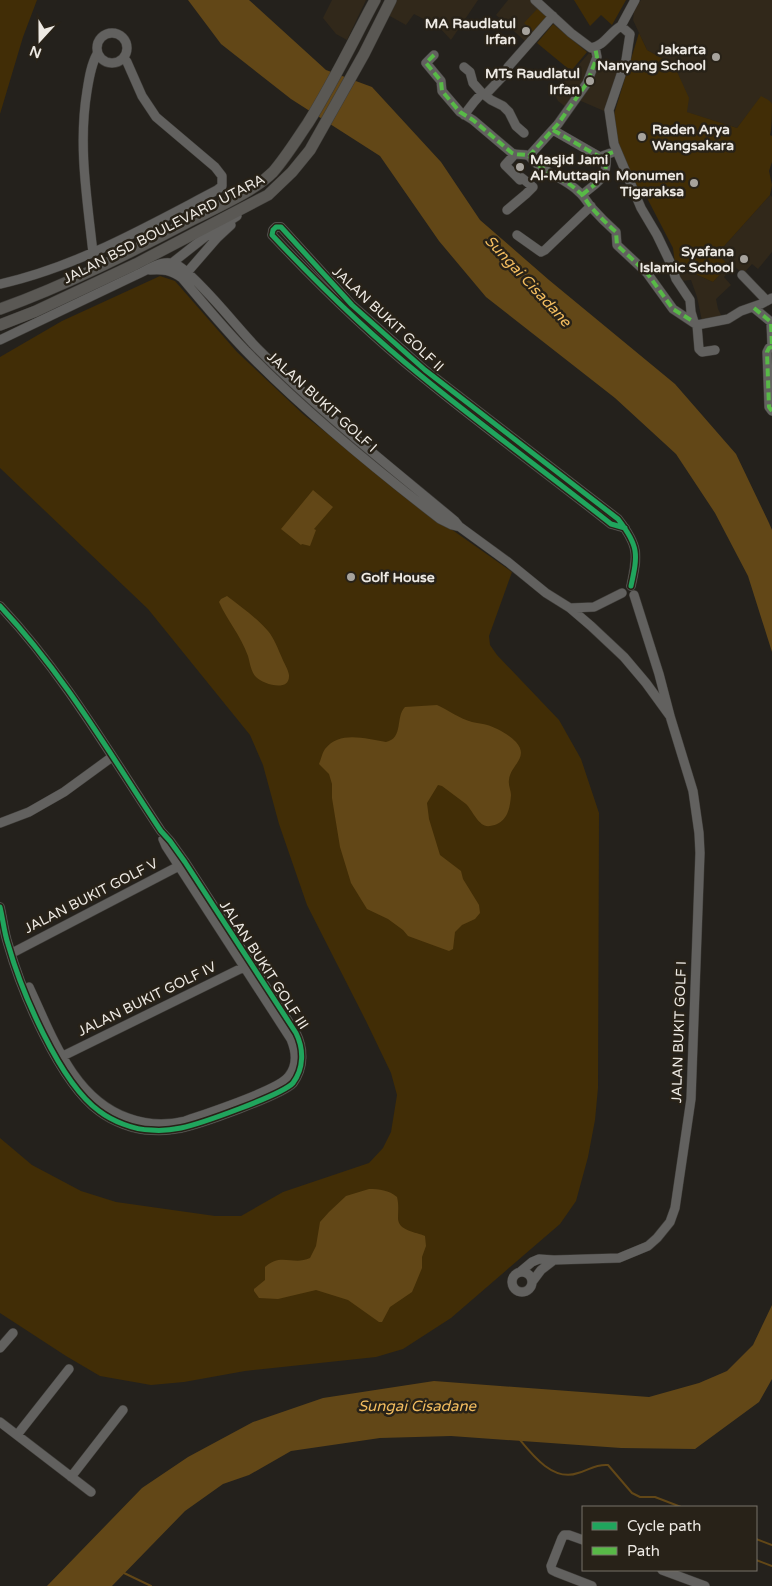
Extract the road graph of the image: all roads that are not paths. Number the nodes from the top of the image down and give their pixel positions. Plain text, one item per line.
1 (375, 0) edge
2 (391, 0) edge
3 (535, 0) edge
4 (635, 0) edge
5 (553, 16) junction
6 (621, 26) junction
7 (595, 47) junction
8 (97, 54) junction
9 (434, 55) dead end
10 (124, 58) junction
11 (464, 67) dead end
12 (483, 94) junction
13 (464, 115) junction
14 (553, 130) junction
15 (524, 133) dead end
16 (616, 150) junction
17 (516, 154) junction
18 (606, 155) junction
19 (529, 156) junction
20 (268, 195) junction
21 (582, 195) junction
22 (591, 206) junction
23 (506, 210) dead end
24 (237, 217) junction
25 (517, 235) dead end
26 (93, 253) junction
27 (172, 263) junction
28 (150, 270) junction
29 (185, 275) junction
30 (742, 275) dead end
31 (0, 284) edge
32 (770, 300) edge
33 (754, 308) junction
34 (0, 309) edge
35 (698, 324) junction
36 (0, 325) edge
37 (0, 340) edge
38 (772, 347) edge
39 (710, 351) dead end
40 (772, 411) edge
41 (625, 528) junction
42 (632, 591) junction
43 (0, 606) edge
44 (594, 607) junction
45 (570, 608) junction
46 (591, 626) junction
47 (659, 674) junction
48 (646, 683) junction
49 (670, 716) junction
50 (112, 757) junction
51 (0, 823) edge
52 (161, 831) junction
53 (179, 866) junction
54 (0, 907) edge
55 (4, 925) junction
56 (16, 951) junction
57 (244, 967) junction
58 (63, 1056) junction
59 (554, 1260) junction
60 (520, 1272) junction
61 (532, 1282) junction
62 (12, 1333) dead end
63 (0, 1348) edge
64 (69, 1369) dead end
65 (123, 1410) dead end
66 (0, 1422) edge
67 (17, 1436) junction
68 (71, 1477) junction
69 (91, 1492) dead end
70 (582, 1540) edge
71 (665, 1571) edge
72 (700, 1585) edge
73 (592, 1586) edge

1 - 34 main road, JALAN BSD BOULEVARD UTARA
2 - 20 main road, JALAN BSD BOULEVARD UTARA
3 - 5 street
4 - 6 street
5 - 7 street
5 - 12 street
6 - 7 street
6 - 16 street
7 - 14 street
8 - 10 street
8 - 10 street
8 - 26 street
9 - 13 street
10 - 26 street
11 - 12 street
12 - 13 street
12 - 15 street
13 - 17 street
14 - 18 street
14 - 19 street
16 - 18 street
16 - 35 street
17 - 19 street
17 - 23 street
18 - 21 street
19 - 21 street
20 - 24 street, JALAN BUKIT GOLF I
20 - 36 main road, JALAN BSD BOULEVARD UTARA
21 - 22 street
22 - 25 street
22 - 35 street
24 - 27 street, JALAN BUKIT GOLF I
24 - 29 street, JALAN BUKIT GOLF I
26 - 31 street
27 - 28 street, JALAN BUKIT GOLF I
27 - 29 street, JALAN BUKIT GOLF I
28 - 29 street, JALAN BUKIT GOLF I
28 - 37 street, JALAN BUKIT GOLF I
29 - 45 street, JALAN BUKIT GOLF I
30 - 32 street
32 - 33 street
33 - 35 street
33 - 38 street
35 - 39 street
38 - 40 street
41 - 41 street, JALAN BUKIT GOLF II
41 - 42 street, JALAN BUKIT GOLF II
42 - 44 street
42 - 47 street, JALAN BUKIT GOLF I
43 - 50 street, JALAN BUKIT GOLF III
44 - 45 street
44 - 46 street
45 - 46 street, JALAN BUKIT GOLF I
46 - 48 street, JALAN BUKIT GOLF I
47 - 48 street
47 - 49 street, JALAN BUKIT GOLF I
48 - 49 street, JALAN BUKIT GOLF I
49 - 59 street, JALAN BUKIT GOLF I
50 - 51 street
50 - 52 street, JALAN BUKIT GOLF III
52 - 53 street, JALAN BUKIT GOLF III
52 - 55 street, JALAN BUKIT GOLF III
53 - 56 street, JALAN BUKIT GOLF V
53 - 57 street, JALAN BUKIT GOLF III
54 - 55 street, JALAN BUKIT GOLF III
55 - 56 street, JALAN BUKIT GOLF III
56 - 58 street, JALAN BUKIT GOLF III
57 - 58 street, JALAN BUKIT GOLF IV
57 - 58 street, JALAN BUKIT GOLF III
59 - 60 street, JALAN BUKIT GOLF I
59 - 61 street
60 - 61 street
60 - 61 street
62 - 63 street
64 - 67 street
65 - 68 street
66 - 67 street
67 - 68 street
68 - 69 street
70 - 73 street
71 - 72 street

